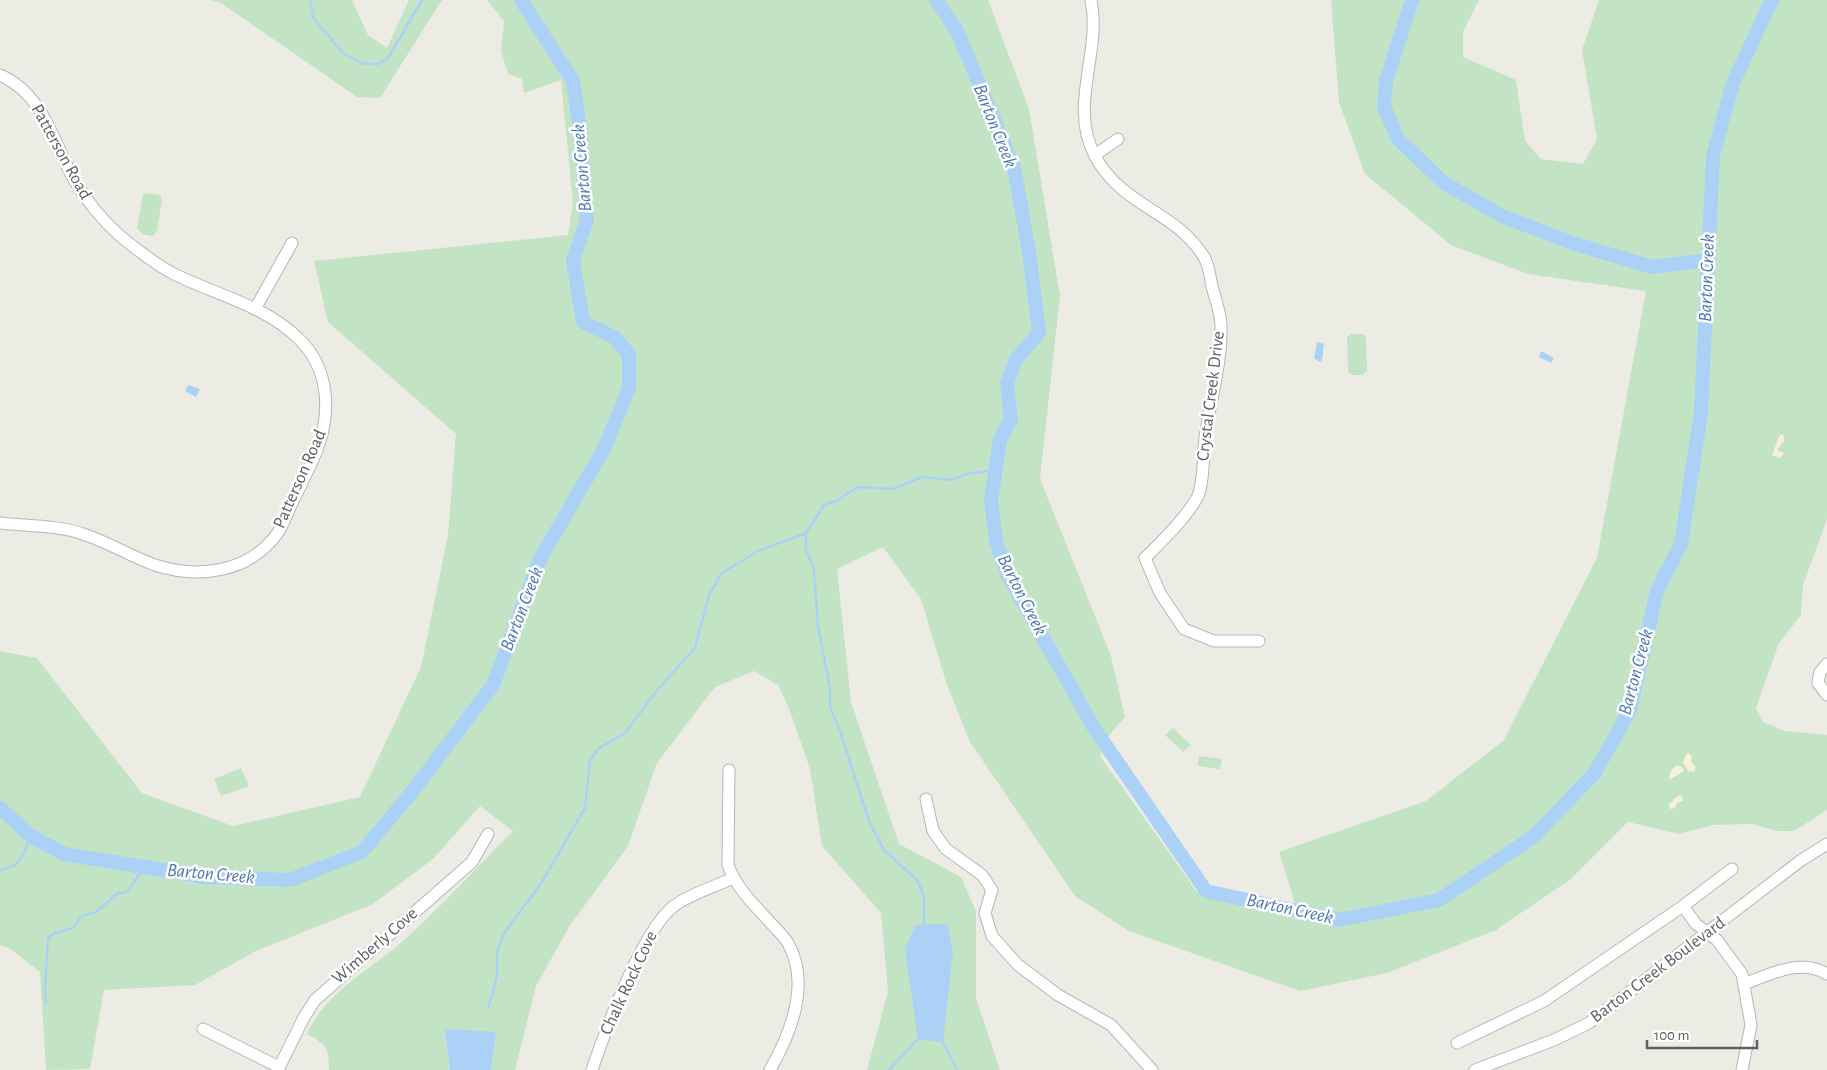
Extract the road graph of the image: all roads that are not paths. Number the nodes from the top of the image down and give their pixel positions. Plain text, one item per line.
1 (1091, 0) edge
2 (0, 75) edge
3 (1118, 139) dead end
4 (1095, 155) junction
5 (292, 243) dead end
6 (255, 308) junction
7 (0, 523) edge
8 (1259, 641) dead end
9 (1827, 664) edge
10 (1827, 695) edge
11 (729, 770) dead end
12 (926, 799) dead end
13 (488, 834) dead end
14 (1827, 844) edge
15 (1732, 869) dead end
16 (733, 878) junction
17 (1683, 906) junction
18 (1706, 934) junction
19 (1827, 974) edge
20 (1744, 984) junction
21 (203, 1029) dead end
22 (1457, 1043) dead end
23 (279, 1068) edge
24 (592, 1070) edge
25 (770, 1070) edge
26 (1152, 1070) edge
27 (1475, 1070) edge
28 (1742, 1070) edge

1 - 4 street, Crystal Creek Drive
2 - 6 street, Patterson Road
3 - 4 street
4 - 8 street, Crystal Creek Drive
5 - 6 street
6 - 7 street, Patterson Road
9 - 10 street
11 - 16 street
12 - 26 street
13 - 23 street, Wimberly Cove
14 - 18 street, Barton Creek Boulevard
15 - 17 street
16 - 24 street, Chalk Rock Cove
16 - 25 street
17 - 18 street
17 - 22 street
18 - 20 street
18 - 27 street, Barton Creek Boulevard
19 - 20 street
20 - 28 street
21 - 23 street

